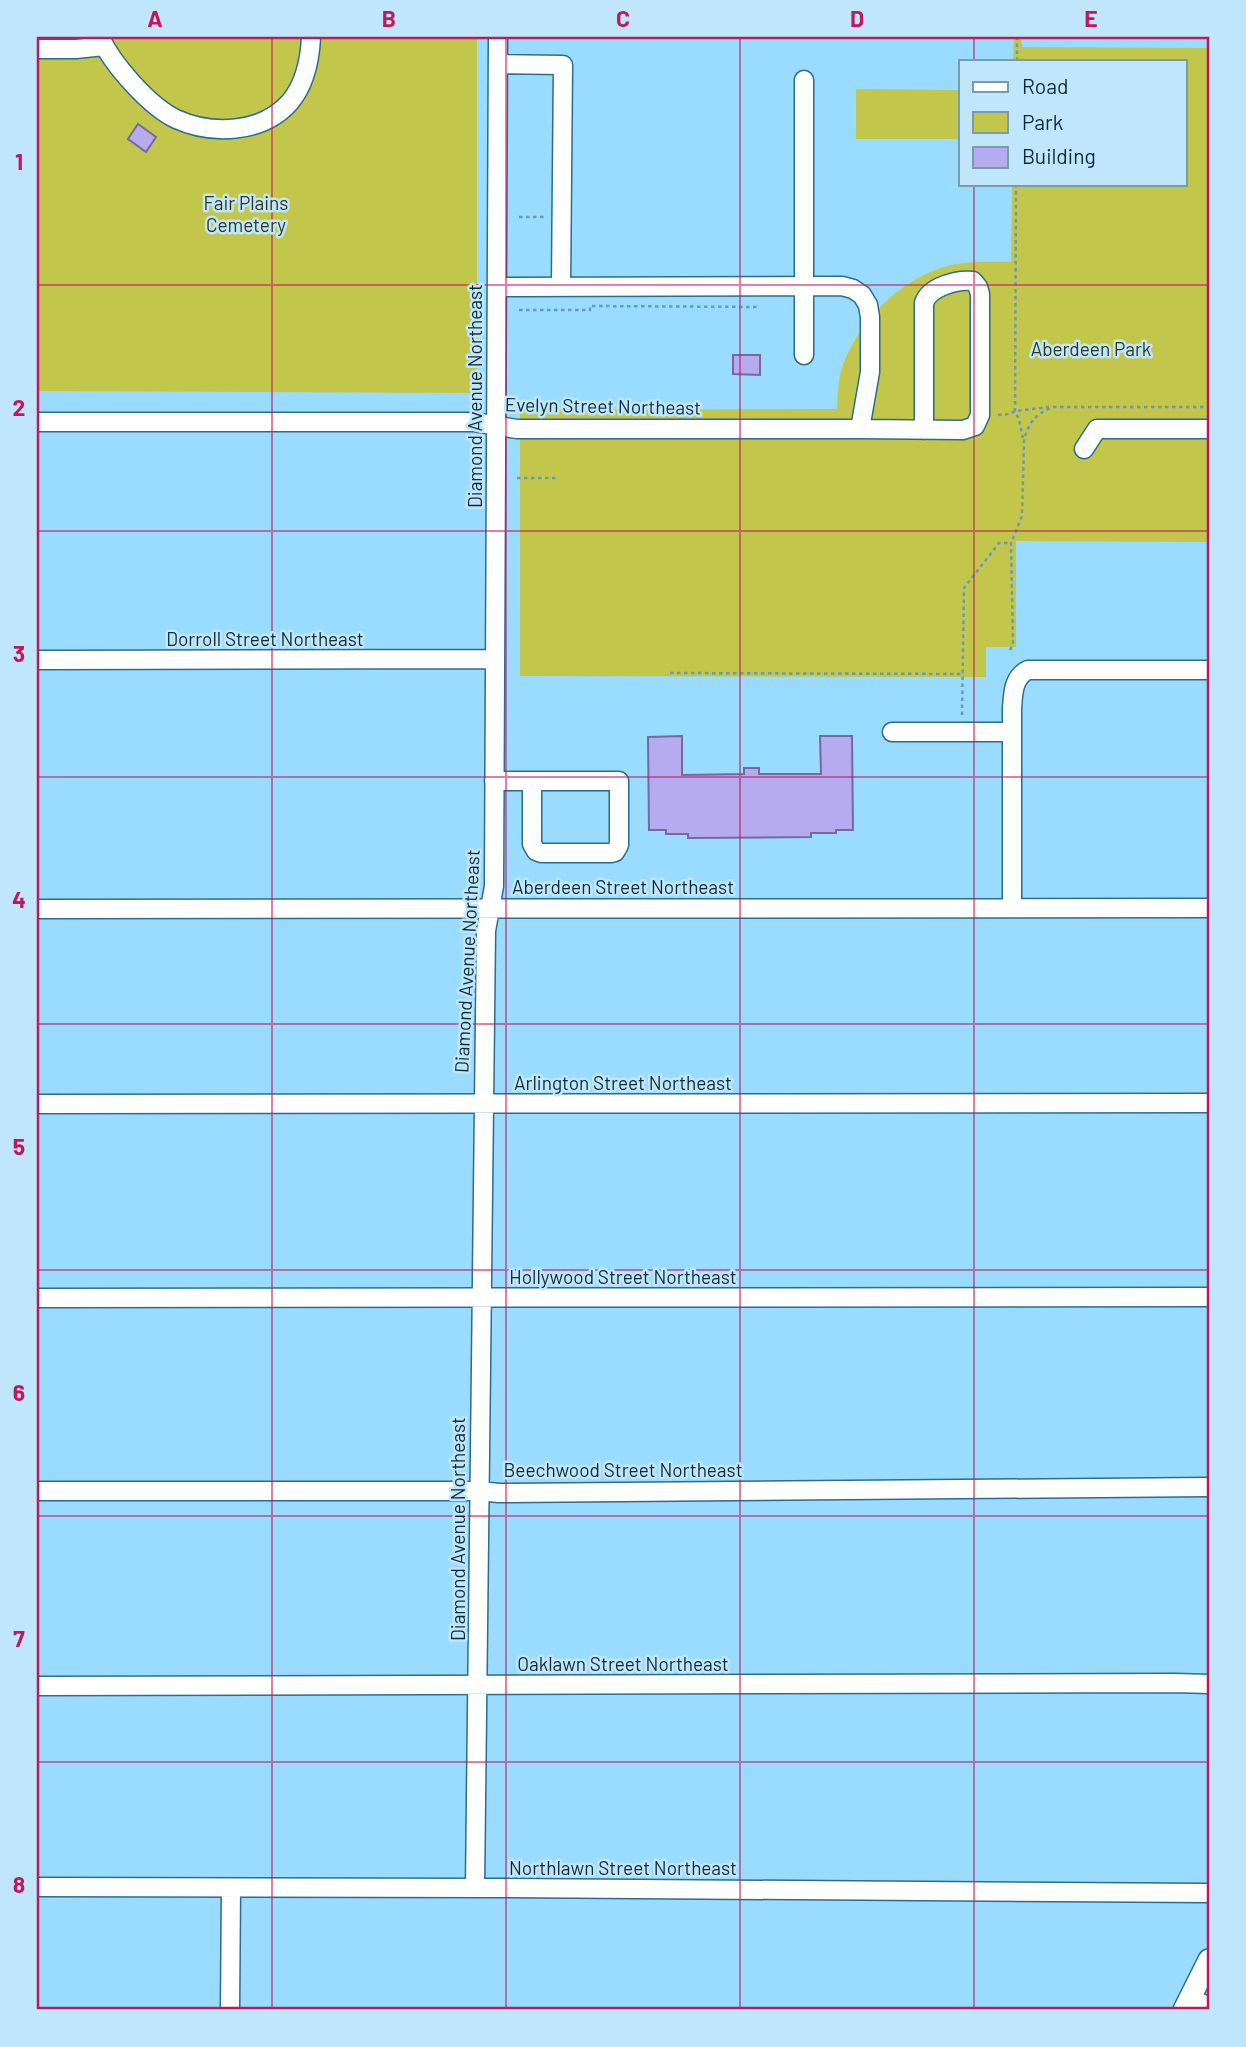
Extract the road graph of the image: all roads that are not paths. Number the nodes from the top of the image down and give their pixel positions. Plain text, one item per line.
1 (311, 37) edge
2 (498, 37) edge
3 (102, 41) edge
4 (37, 49) edge
5 (498, 64) junction
6 (804, 80) dead end
7 (804, 286) junction
8 (497, 287) junction
9 (561, 287) junction
10 (804, 355) dead end
11 (37, 422) edge
12 (496, 426) junction
13 (860, 429) junction
14 (924, 429) junction
15 (1209, 429) edge
16 (1084, 449) dead end
17 (494, 659) junction
18 (37, 660) edge
19 (1209, 670) edge
20 (892, 732) dead end
21 (1012, 732) junction
22 (494, 780) junction
23 (532, 781) junction
24 (490, 907) junction
25 (1012, 908) junction
26 (1209, 908) edge
27 (37, 909) edge
28 (1209, 1103) edge
29 (37, 1104) edge
30 (483, 1104) junction
31 (1209, 1297) edge
32 (37, 1298) edge
33 (481, 1298) junction
34 (1209, 1487) edge
35 (37, 1491) edge
36 (479, 1491) junction
37 (477, 1685) junction
38 (1209, 1685) edge
39 (37, 1686) edge
40 (37, 1887) edge
41 (231, 1888) junction
42 (475, 1888) junction
43 (1209, 1894) edge
44 (1209, 1960) edge
45 (1195, 2005) edge
46 (230, 2010) edge

1 - 3 street
2 - 5 street, Diamond Avenue Northeast
3 - 4 street
5 - 8 street, Diamond Avenue Northeast
5 - 9 street
6 - 7 street
7 - 9 street
7 - 10 street
7 - 13 street
8 - 9 street
8 - 12 street, Diamond Avenue Northeast
11 - 12 street, Evelyn Street Northeast
12 - 13 street, Evelyn Street Northeast
12 - 17 street, Diamond Avenue Northeast
13 - 14 street, Evelyn Street Northeast
14 - 14 street, Evelyn Street Northeast
15 - 16 street
17 - 18 street, Dorroll Street Northeast
17 - 22 street, Diamond Avenue Northeast
19 - 21 street
20 - 21 street
21 - 25 street
22 - 23 street
22 - 24 street, Diamond Avenue Northeast
23 - 23 street
24 - 25 street, Aberdeen Street Northeast
24 - 27 street, Aberdeen Street Northeast
24 - 30 street, Diamond Avenue Northeast
25 - 26 street, Aberdeen Street Northeast
28 - 30 street, Arlington Street Northeast
29 - 30 street, Arlington Street Northeast
30 - 33 street, Diamond Avenue Northeast
31 - 33 street, Hollywood Street Northeast
32 - 33 street, Hollywood Street Northeast
33 - 36 street, Diamond Avenue Northeast
34 - 36 street, Beechwood Street Northeast
35 - 36 street, Beechwood Street Northeast
36 - 37 street, Diamond Avenue Northeast
37 - 38 street, Oaklawn Street Northeast
37 - 39 street, Oaklawn Street Northeast
37 - 42 street, Diamond Avenue Northeast
40 - 41 street, Northlawn Street Northeast
41 - 42 street, Northlawn Street Northeast
41 - 46 street
42 - 43 street, Northlawn Street Northeast
44 - 45 main road

